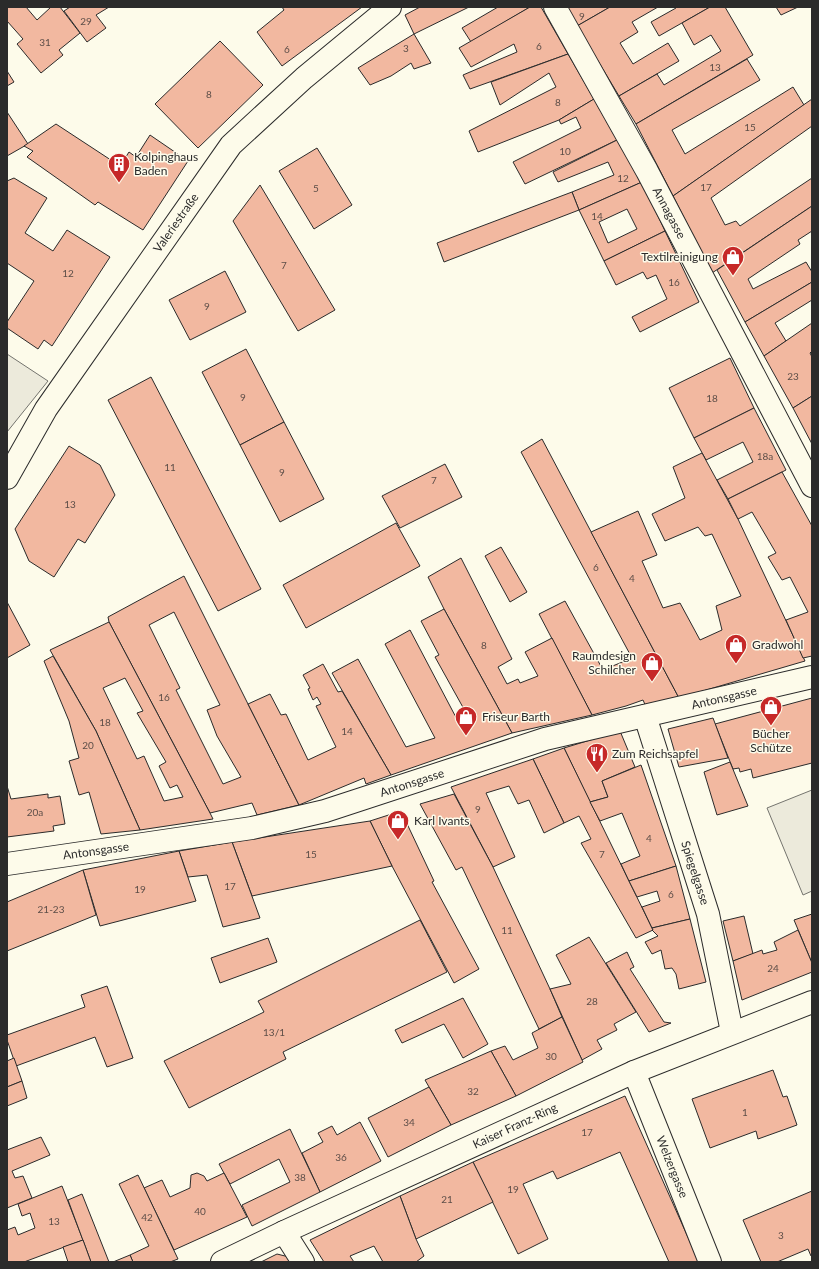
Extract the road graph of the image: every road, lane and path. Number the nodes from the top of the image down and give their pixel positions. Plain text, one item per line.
1 (390, 7) edge
2 (555, 7) edge
3 (7, 478) edge
4 (812, 486) edge
5 (812, 677) edge
6 (645, 716) junction
7 (7, 864) edge
8 (812, 1002) edge
9 (732, 1032) junction
10 (634, 1072) junction
11 (284, 1232) junction
12 (222, 1262) edge
13 (304, 1262) edge
14 (710, 1262) edge

1 - 3 street, Valeriestraße
2 - 4 street, Annagasse
5 - 6 street, Antonsgasse
6 - 7 street, Antonsgasse
6 - 9 street, Spiegelgasse
8 - 9 street, Kaiser Franz-Ring
9 - 10 street, Kaiser Franz-Ring
10 - 11 street, Kaiser Franz-Ring
10 - 14 street, Welzergasse
11 - 12 street, Kaiser Franz-Ring
11 - 13 street

